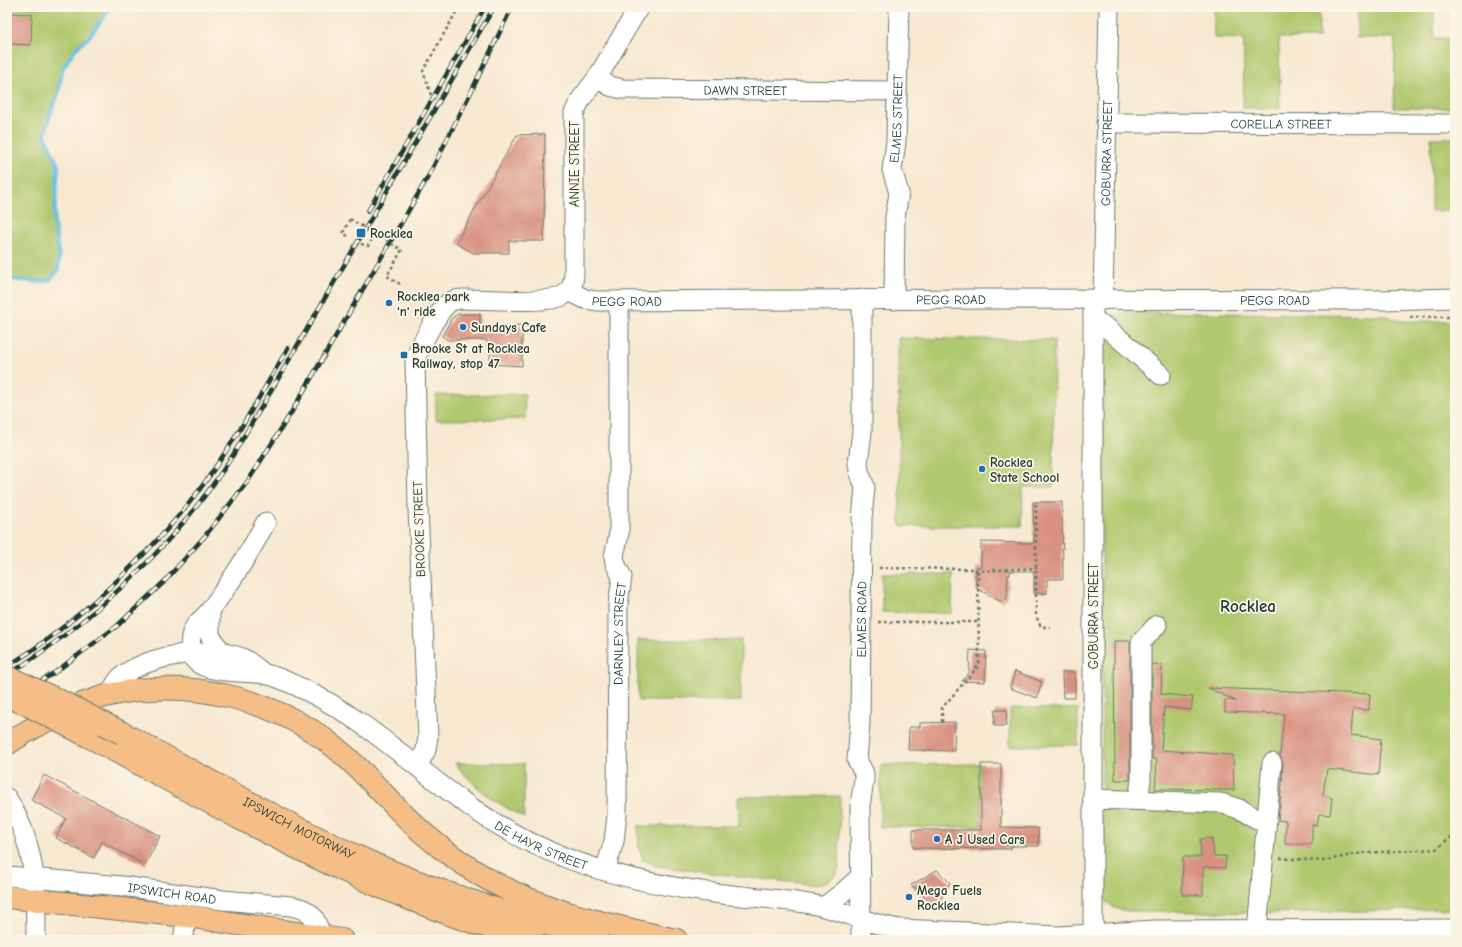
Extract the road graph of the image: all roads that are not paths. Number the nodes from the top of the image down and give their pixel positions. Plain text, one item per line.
1 (639, 7) edge
2 (899, 7) edge
3 (1109, 7) edge
4 (597, 78) junction
5 (896, 91) junction
6 (1106, 123) junction
7 (1455, 124) edge
8 (569, 291) junction
9 (1455, 298) edge
10 (862, 299) junction
11 (894, 300) junction
12 (1098, 300) junction
13 (619, 301) junction
14 (1093, 319) junction
15 (1161, 375) dead end
16 (266, 522) dead end
17 (210, 611) junction
18 (1157, 625) dead end
19 (191, 653) junction
20 (223, 654) junction
21 (263, 673) junction
22 (7, 677) edge
23 (109, 695) junction
24 (7, 696) edge
25 (7, 744) edge
26 (1272, 762) dead end
27 (418, 766) junction
28 (7, 798) edge
29 (1093, 799) junction
30 (1138, 800) junction
31 (1266, 824) junction
32 (605, 871) junction
33 (7, 876) edge
34 (861, 876) junction
35 (35, 878) junction
36 (7, 897) edge
37 (36, 900) junction
38 (824, 906) junction
39 (187, 916) junction
40 (861, 918) junction
41 (1455, 929) edge
42 (1257, 930) junction
43 (1093, 933) junction
44 (287, 935) edge
45 (329, 939) edge
46 (36, 940) edge
47 (183, 940) edge
48 (533, 940) edge
49 (607, 940) edge
50 (676, 940) edge
51 (860, 940) edge

1 - 4 street, ANNIE STREET
2 - 5 street, ELMES STREET
3 - 6 street, GOBURRA STREET
4 - 5 street, DAWN STREET
4 - 8 street, ANNIE STREET
5 - 11 street, ELMES STREET
6 - 7 street, CORELLA STREET
6 - 12 street, GOBURRA STREET
8 - 13 street, PEGG ROAD
8 - 27 street, BROOKE STREET
9 - 12 street, PEGG ROAD
10 - 11 street, PEGG ROAD
10 - 13 street, PEGG ROAD
10 - 34 street, ELMES ROAD
11 - 12 street, PEGG ROAD
12 - 14 street, GOBURRA STREET
13 - 32 street, DARNLEY STREET
14 - 15 street
14 - 29 street, GOBURRA STREET
16 - 17 street
17 - 19 street
17 - 20 street
18 - 30 street
19 - 20 street, DE HAYR STREET
19 - 21 street, DE HAYR STREET
19 - 23 street, DE HAYR STREET
20 - 21 street, DE HAYR STREET
21 - 27 street, DE HAYR STREET
22 - 49 main road, IPSWICH MOTORWAY, bridge
23 - 25 main road
23 - 50 main road
24 - 48 main road, IPSWICH MOTORWAY, bridge
26 - 31 street
27 - 32 street, DE HAYR STREET
28 - 35 street
29 - 30 street
29 - 43 street, GOBURRA STREET
30 - 31 street
31 - 42 street
32 - 38 street, DE HAYR STREET
33 - 35 street, IPSWICH ROAD
34 - 38 street
34 - 40 street, ELMES ROAD
35 - 37 street
35 - 45 street, IPSWICH ROAD
36 - 37 main road, IPSWICH ROAD
37 - 39 main road, IPSWICH ROAD
37 - 46 street
38 - 40 street, DE HAYR STREET
39 - 44 main road, IPSWICH ROAD
39 - 47 street
40 - 43 street
40 - 51 street, ELMES ROAD
41 - 42 street
42 - 43 street
44 - 45 main road, IPSWICH ROAD

